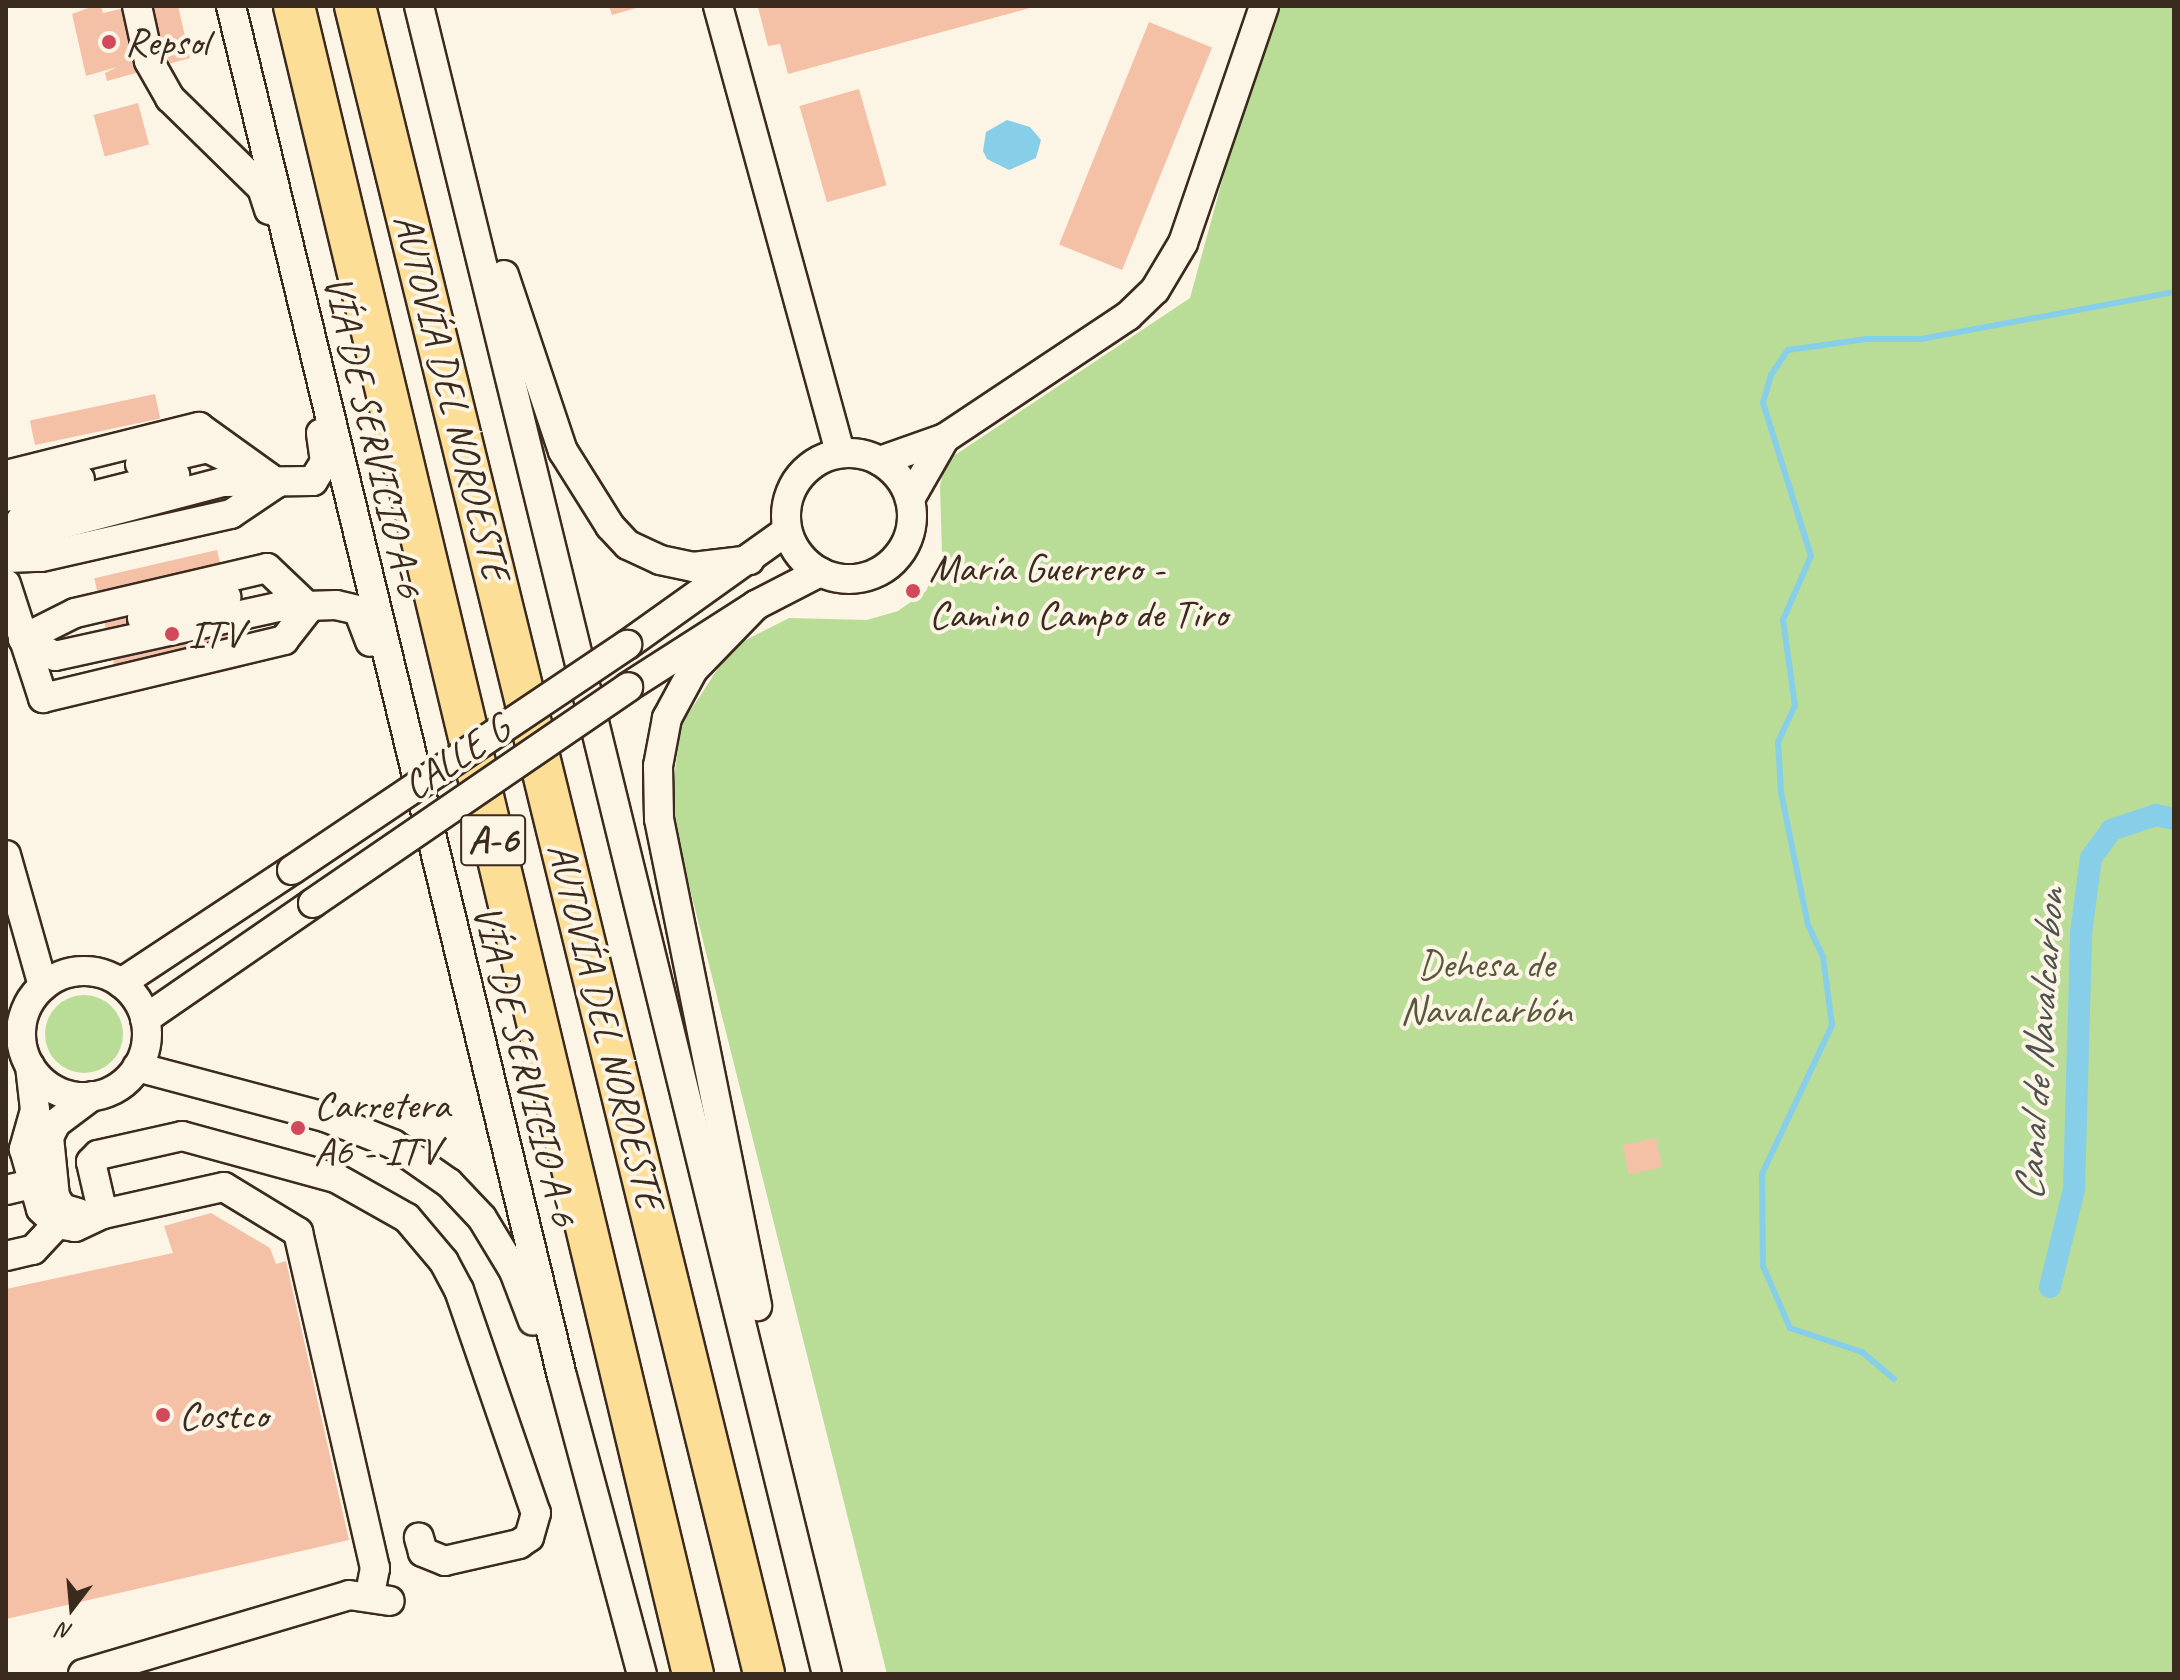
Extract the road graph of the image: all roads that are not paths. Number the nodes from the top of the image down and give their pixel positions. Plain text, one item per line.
1 (137, 6) edge
2 (231, 6) edge
3 (294, 6) edge
4 (355, 6) edge
5 (368, 6) edge
6 (419, 6) edge
7 (436, 6) edge
8 (718, 6) edge
9 (1264, 6) edge
10 (309, 331) junction
11 (945, 438) junction
12 (840, 453) junction
13 (880, 461) junction
14 (6, 475) edge
15 (277, 483) junction
16 (6, 497) edge
17 (910, 499) junction
18 (787, 531) junction
19 (6, 544) edge
20 (6, 555) edge
21 (750, 560) junction
22 (820, 572) junction
23 (6, 584) edge
24 (756, 605) junction
25 (309, 608) junction
26 (23, 639) junction
27 (403, 730) junction
28 (562, 845) junction
29 (6, 855) edge
30 (121, 983) junction
31 (43, 986) junction
32 (145, 1019) junction
33 (17, 1044) edge
34 (137, 1067) junction
35 (92, 1096) junction
36 (18, 1187) edge
37 (103, 1214) junction
38 (57, 1224) junction
39 (6, 1256) edge
40 (562, 1376) junction
41 (419, 1538) dead end
42 (135, 1667) edge
43 (83, 1674) edge
44 (642, 1674) edge
45 (693, 1674) edge
46 (764, 1674) edge
47 (827, 1674) edge
48 (843, 1674) edge

1 - 10 street
2 - 10 street, VÍA DE SERVICIO A-6
3 - 45 highway, AUTOVÍA DEL NOROESTE / A-6
4 - 28 highway, AUTOVÍA DEL NOROESTE / A-6
5 - 28 highway
6 - 47 street
7 - 21 street
8 - 12 street
9 - 11 street
10 - 15 street
10 - 27 street, VÍA DE SERVICIO A-6
11 - 13 street
11 - 17 street
12 - 13 street
12 - 18 street
13 - 17 street
14 - 15 street
15 - 16 street
15 - 19 street
15 - 20 street
17 - 22 street
18 - 21 street, CALLE G
18 - 22 street
21 - 30 street, CALLE G, bridge
22 - 24 street, CALLE G
23 - 26 street
24 - 32 street, CALLE G, bridge
24 - 48 street
25 - 26 street
25 - 26 street
25 - 26 street
25 - 27 street
27 - 40 street, VÍA DE SERVICIO A-6
28 - 46 highway, AUTOVÍA DEL NOROESTE / A-6
29 - 31 street
30 - 31 street
30 - 32 street
31 - 33 street
32 - 34 street
33 - 35 street
33 - 36 street
34 - 35 street
34 - 40 street
35 - 37 street
36 - 38 street
37 - 38 street
37 - 41 street
37 - 42 street
38 - 39 street
40 - 44 street, VÍA DE SERVICIO A-6
42 - 43 street

